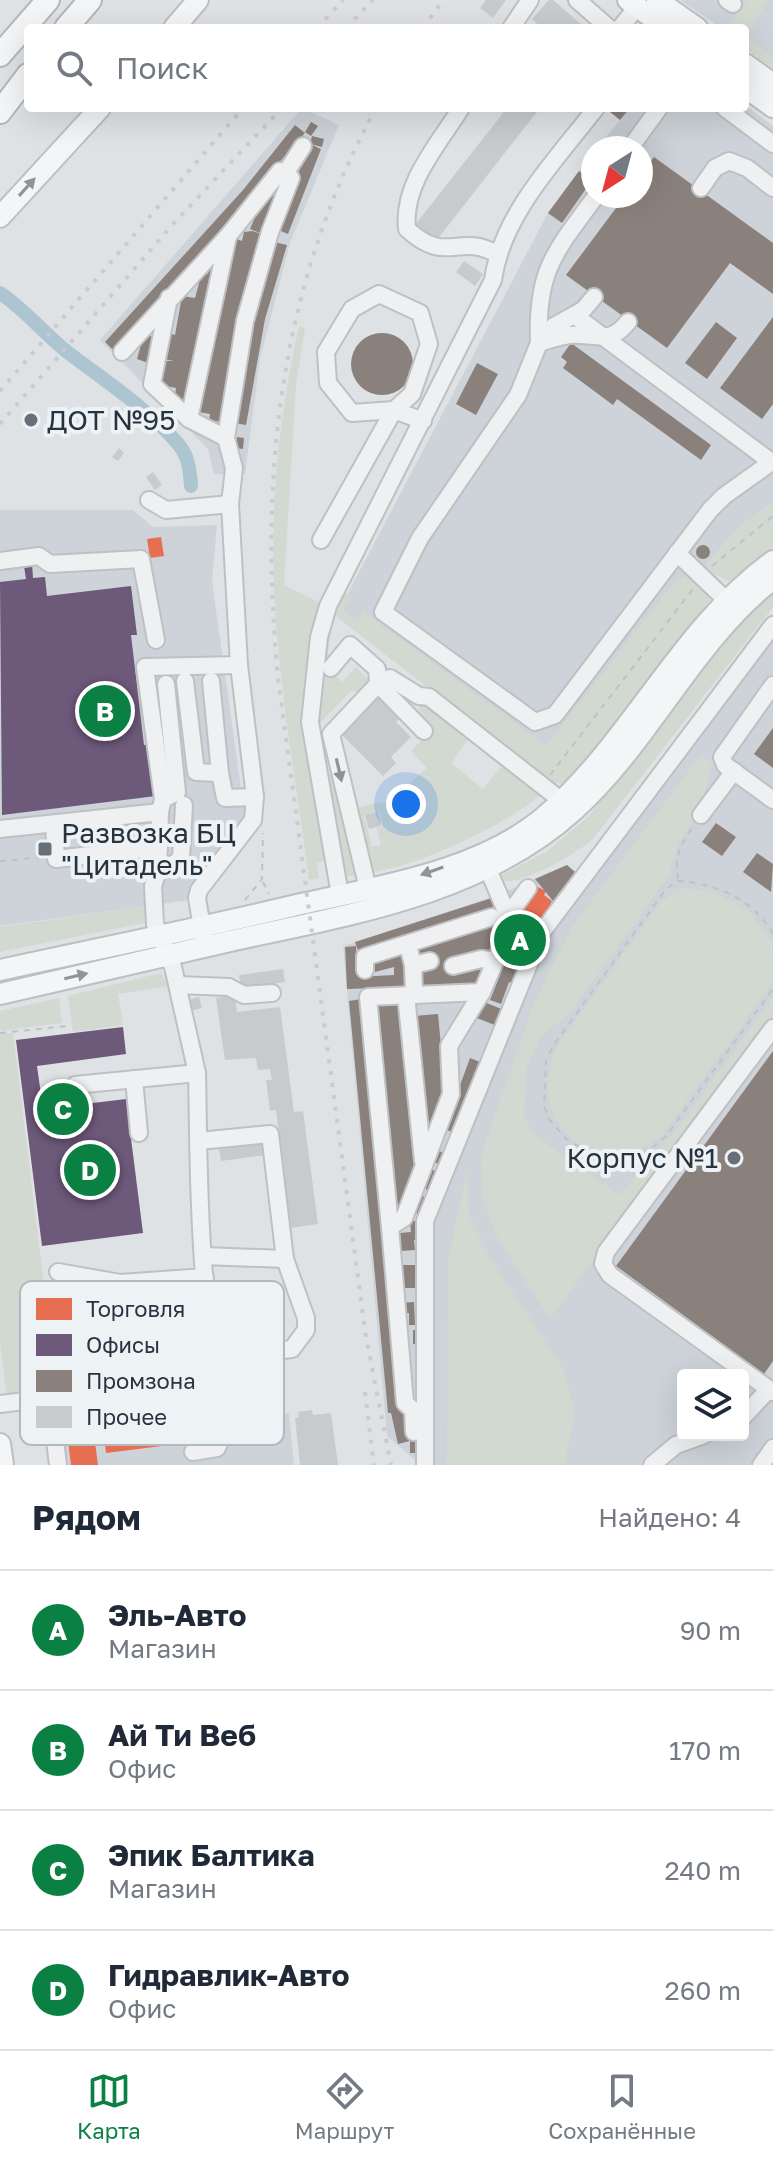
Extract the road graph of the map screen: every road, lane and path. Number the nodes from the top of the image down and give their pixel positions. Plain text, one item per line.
1 (45, 0) edge
2 (90, 0) edge
3 (198, 0) edge
4 (530, 0) edge
5 (577, 0) edge
6 (660, 0) edge
7 (632, 4) edge
8 (27, 24) edge
9 (69, 24) edge
10 (177, 24) edge
11 (514, 24) edge
12 (604, 24) edge
13 (622, 24) edge
14 (660, 24) edge
15 (692, 24) edge
16 (24, 28) edge
17 (0, 55) edge
18 (749, 67) edge
19 (24, 80) edge
20 (773, 84) edge
21 (749, 90) edge
22 (773, 107) edge
23 (0, 112) edge
24 (96, 112) edge
25 (459, 112) edge
26 (593, 112) edge
27 (656, 112) edge
28 (730, 112) edge
29 (639, 136) edge
30 (773, 144) edge
31 (303, 146) dead end
32 (285, 174) junction
33 (701, 188) dead end
34 (773, 188) edge
35 (587, 208) edge
36 (0, 217) edge
37 (228, 236) junction
38 (497, 254) junction
39 (169, 297) junction
40 (594, 297) dead end
41 (574, 315) junction
42 (628, 322) dead end
43 (607, 339) junction
44 (539, 343) junction
45 (122, 352) dead end
46 (394, 410) junction
47 (189, 419) junction
48 (423, 421) junction
49 (226, 438) junction
50 (772, 461) edge
51 (149, 500) dead end
52 (230, 504) junction
53 (773, 516) edge
54 (321, 540) dead end
55 (677, 553) junction
56 (0, 561) edge
57 (773, 561) edge
58 (703, 576) junction
59 (773, 579) edge
60 (726, 600) junction
61 (773, 625) edge
62 (156, 640) dead end
63 (239, 665) junction
64 (331, 668) dead end
65 (185, 681) dead end
66 (211, 681) dead end
67 (166, 684) dead end
68 (378, 684) junction
69 (773, 685) edge
70 (424, 731) dead end
71 (734, 771) junction
72 (220, 773) junction
73 (555, 795) junction
74 (255, 797) junction
75 (773, 800) edge
76 (184, 805) dead end
77 (162, 806) junction
78 (701, 815) joint
79 (262, 822) dead end
80 (54, 825) junction
81 (0, 829) edge
82 (159, 847) junction
83 (56, 859) junction
84 (0, 861) edge
85 (487, 867) junction
86 (158, 871) junction
87 (262, 879) junction
88 (678, 881) junction
89 (528, 888) dead end
90 (368, 889) junction
91 (340, 895) junction
92 (272, 898) dead end
93 (243, 905) dead end
94 (499, 914) junction
95 (773, 934) edge
96 (204, 937) junction
97 (408, 945) junction
98 (163, 946) junction
99 (495, 961) junction
100 (453, 966) dead end
101 (0, 970) edge
102 (365, 970) dead end
103 (178, 985) junction
104 (773, 989) edge
105 (482, 992) junction
106 (272, 993) dead end
107 (0, 994) edge
108 (410, 995) junction
109 (68, 1026) dead end
110 (773, 1028) edge
111 (0, 1033) edge
112 (197, 1073) junction
113 (134, 1079) junction
114 (75, 1085) dead end
115 (139, 1133) dead end
116 (199, 1141) junction
117 (423, 1164) junction
118 (390, 1227) junction
119 (203, 1256) junction
120 (285, 1259) junction
121 (58, 1272) dead end
122 (205, 1277) junction
123 (109, 1281) edge
124 (148, 1281) edge
125 (205, 1281) edge
126 (284, 1350) edge
127 (769, 1384) edge
128 (20, 1402) edge
129 (0, 1404) edge
130 (749, 1409) edge
131 (414, 1432) dead end
132 (687, 1441) edge
133 (0, 1444) edge
134 (56, 1445) edge
135 (218, 1445) edge
136 (773, 1448) edge
137 (193, 1452) dead end
138 (3, 1465) edge
139 (58, 1465) edge
140 (425, 1465) edge
141 (652, 1465) edge
142 (761, 1465) edge

1 - 8 highway
2 - 9 highway
3 - 10 main road
4 - 11 lane
5 - 12 lane
6 - 15 main road
7 - 13 lane
7 - 14 main road
16 - 17 highway
18 - 20 main road
19 - 23 highway
21 - 22 main road
36 -> 24 main road
25 - 38 lane
26 - 38 lane
27 - 29 lane
28 - 30 lane
31 - 32 lane
32 - 37 lane
32 - 49 lane
33 - 34 lane
35 - 44 lane
37 - 39 lane
37 - 47 lane
38 - 48 lane
39 - 45 lane
39 - 47 lane
40 - 41 lane
41 - 43 lane
41 - 44 lane
42 - 43 lane
43 - 44 lane
43 - 50 lane
44 - 55 lane
46 - 46 lane
46 - 48 lane
46 - 54 lane
47 - 49 lane
48 - 91 lane
49 - 52 lane
50 - 55 lane
51 - 52 lane
52 - 63 lane
53 - 58 path
55 - 58 lane
56 - 62 lane
57 - 60 main road
58 - 60 lane
58 - 73 path
59 - 85 main road
60 - 73 main road
61 - 140 lane
63 - 74 lane
63 - 77 lane
64 - 68 lane
65 - 72 lane
66 - 72 lane
67 - 77 lane
68 - 70 lane
68 - 73 lane
68 -> 90 lane
69 - 71 lane
71 - 75 lane
71 - 78 lane
72 - 74 lane
73 -> 90 main road
74 - 96 lane
76 - 86 lane
77 - 80 lane
77 - 82 lane
78 - 88 path
79 - 87 path
80 - 81 lane
80 - 83 lane
82 - 83 lane
82 - 86 lane
83 - 84 path
85 - 94 lane
85 - 96 main road
86 - 98 lane
87 - 92 path
87 - 93 path
88 - 95 path
88 - 104 path
89 - 94 lane
90 - 91 main road
91 - 96 main road
94 - 97 lane
94 - 99 lane
96 - 98 main road
97 - 102 lane
97 - 108 lane
98 - 101 main road
98 - 103 lane
107 -> 98 main road
99 - 100 lane
99 - 105 lane
103 - 106 lane
103 - 112 lane
105 - 108 lane
105 - 117 lane
108 - 117 lane
108 - 118 lane
109 - 111 path
110 - 127 lane
112 - 113 lane
112 - 116 lane
113 - 114 lane
113 - 115 lane
116 - 119 lane
116 - 120 lane
117 - 118 lane
118 - 131 lane
119 - 120 lane
119 - 122 lane
120 - 126 lane
121 - 123 lane
122 - 124 lane
122 - 125 lane
127 - 130 lane
128 - 129 lane
132 - 141 lane
133 - 138 main road
134 - 139 lane
135 - 137 lane
136 - 142 lane

